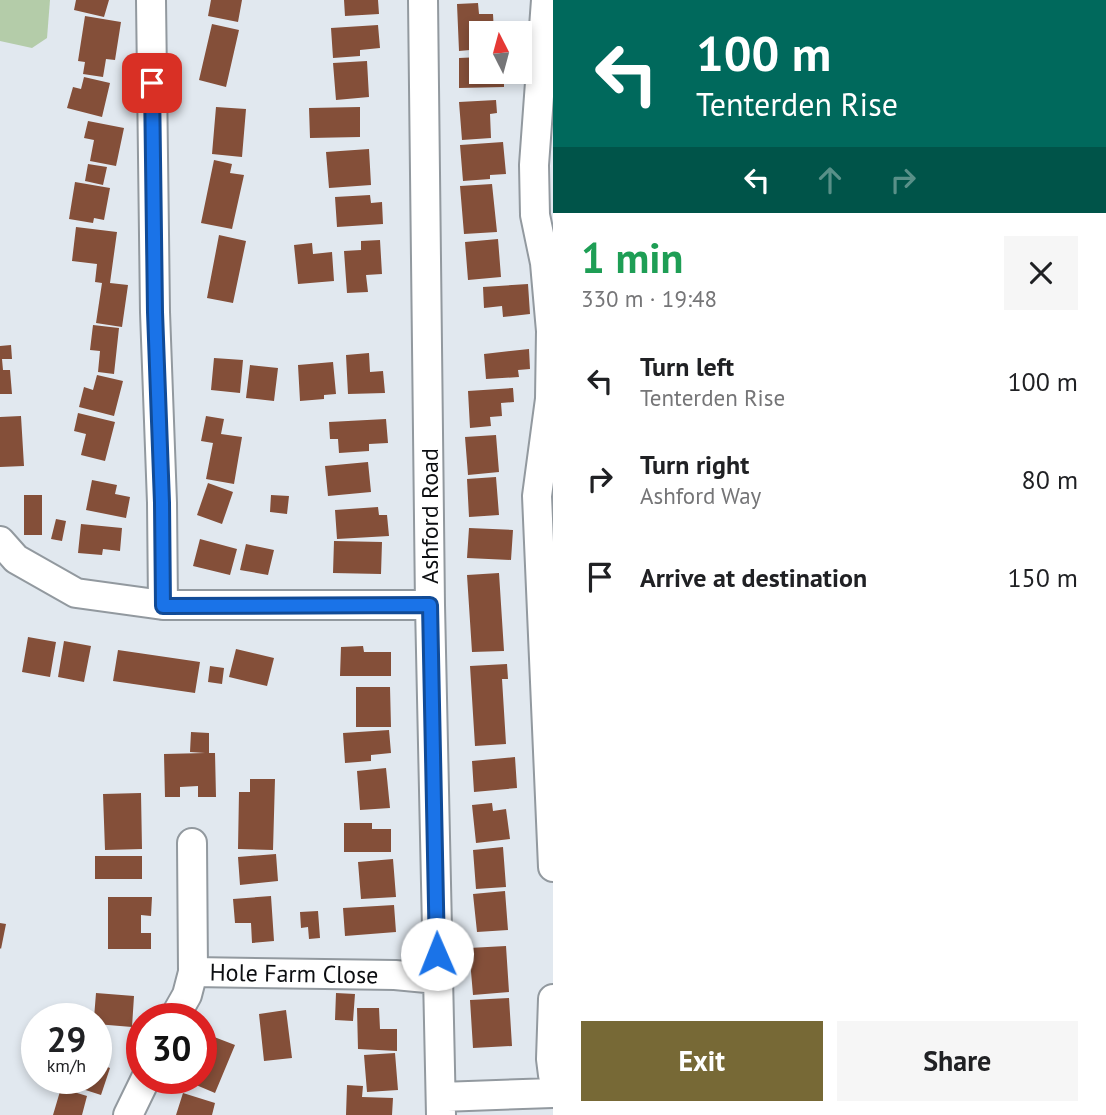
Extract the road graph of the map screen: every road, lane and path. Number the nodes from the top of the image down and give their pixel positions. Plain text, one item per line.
1 (151, 0) edge
2 (423, 0) edge
3 (546, 0) edge
4 (0, 541) edge
5 (430, 605) junction
6 (163, 606) junction
7 (192, 843) dead end
8 (553, 867) edge
9 (193, 972) junction
10 (437, 979) junction
11 (553, 999) edge
12 (182, 1003) edge
13 (553, 1074) edge
14 (553, 1093) edge
15 (138, 1094) edge
16 (441, 1106) edge
17 (128, 1115) edge

1 - 6 street
2 - 5 street, Ashford Road
3 - 8 street
4 - 6 street
5 - 6 street
5 - 10 street, Ashford Road
7 - 9 street
9 - 10 street, Hole Farm Close
9 - 12 street
10 - 16 street, Ashford Road
11 - 13 street
14 - 16 street
15 - 17 street

